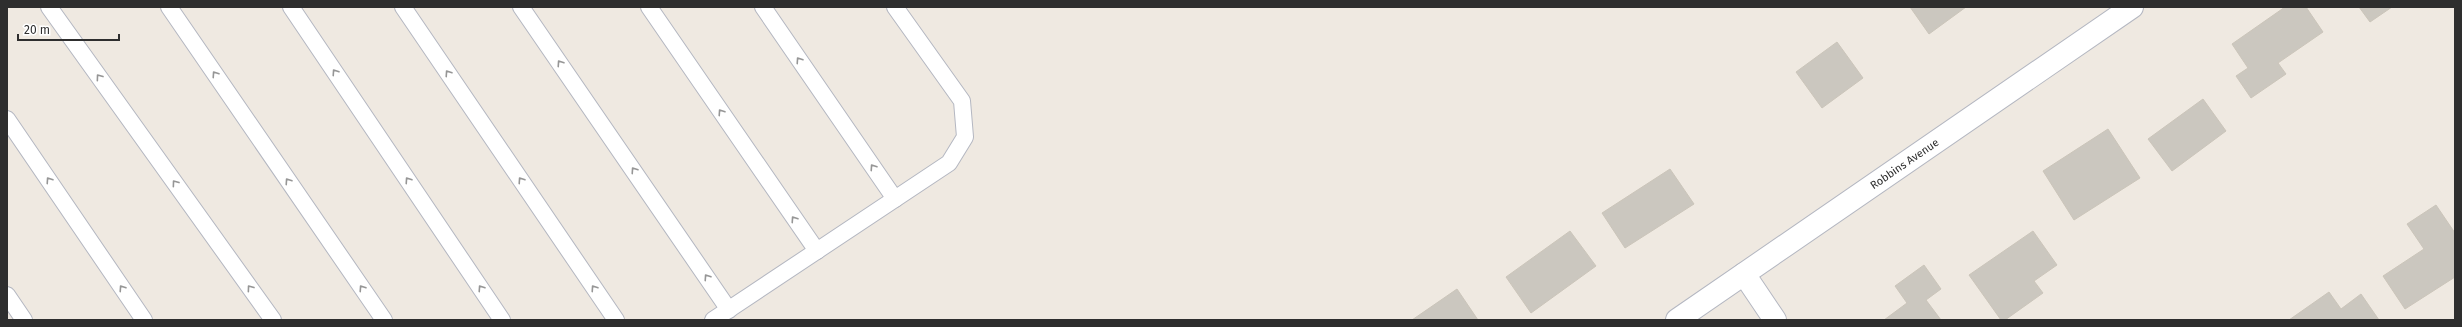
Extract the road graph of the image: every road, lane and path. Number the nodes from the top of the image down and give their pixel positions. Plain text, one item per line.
1 (49, 7) edge
2 (169, 7) edge
3 (291, 7) edge
4 (403, 7) edge
5 (521, 7) edge
6 (649, 7) edge
7 (763, 7) edge
8 (895, 7) edge
9 (2132, 7) edge
10 (7, 119) edge
11 (895, 199) junction
12 (817, 251) junction
13 (1744, 274) junction
14 (7, 295) edge
15 (729, 310) junction
16 (24, 320) edge
17 (144, 320) edge
18 (273, 320) edge
19 (384, 320) edge
20 (502, 320) edge
21 (616, 320) edge
22 (713, 320) edge
23 (1677, 320) edge
24 (1775, 320) edge

18 -> 1 lane
19 -> 2 lane
20 -> 3 lane
21 -> 4 lane
15 -> 5 lane
12 -> 6 lane
11 -> 7 lane
8 - 11 lane
9 - 13 street, Robbins Avenue
17 -> 10 lane
11 - 12 lane
12 - 15 lane
13 - 23 street, Robbins Avenue
13 - 24 street
14 - 16 lane
15 - 22 lane

